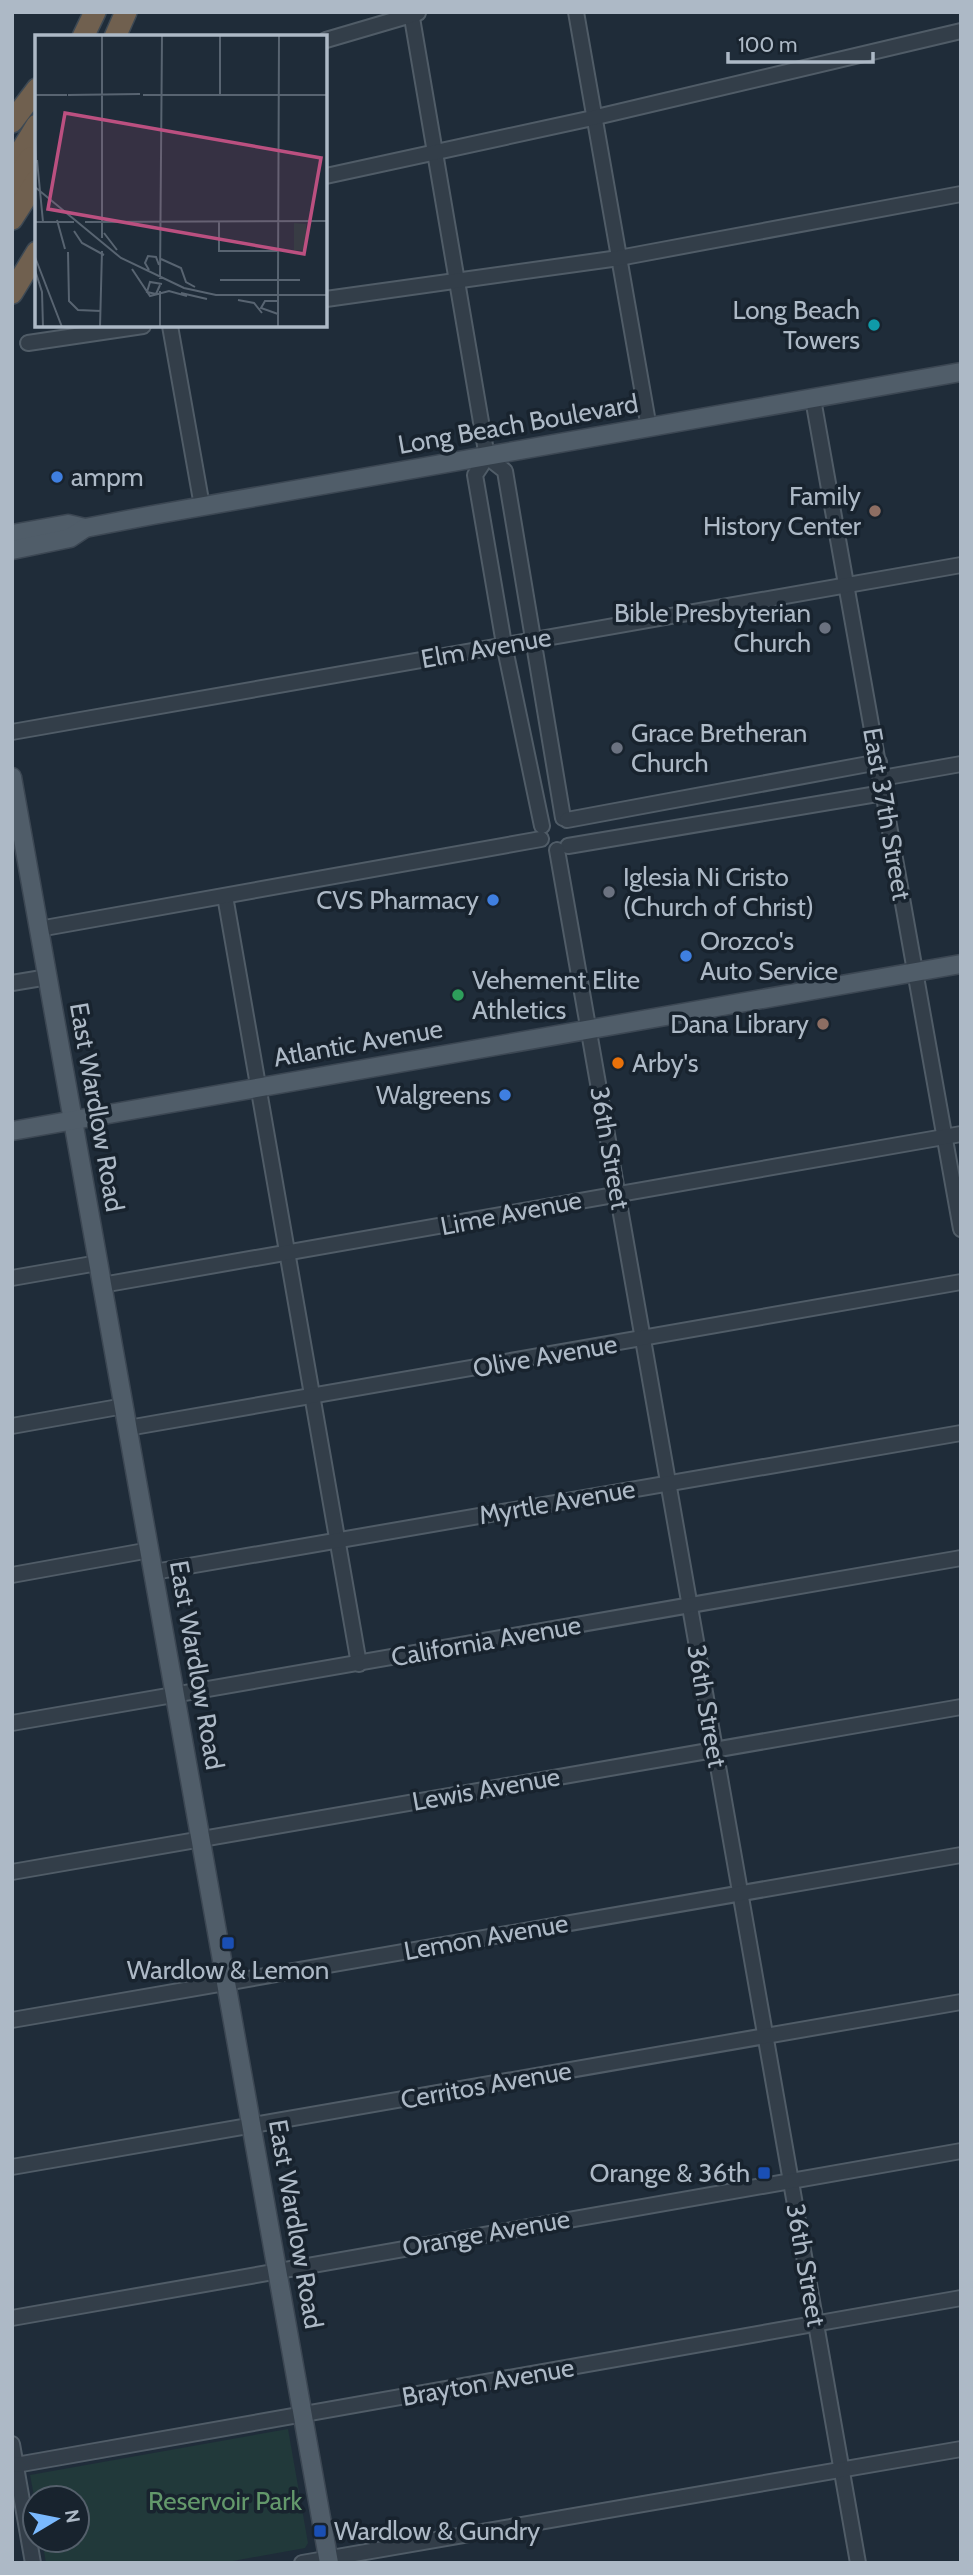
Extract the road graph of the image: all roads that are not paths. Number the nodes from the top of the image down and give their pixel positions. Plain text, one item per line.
1 (114, 12) edge
2 (126, 12) edge
3 (576, 12) edge
4 (414, 13) edge
5 (94, 27) edge
6 (961, 31) edge
7 (116, 35) edge
8 (327, 40) edge
9 (35, 92) edge
10 (594, 118) junction
11 (12, 122) edge
12 (35, 128) edge
13 (35, 151) edge
14 (434, 152) junction
15 (35, 164) edge
16 (12, 166) edge
17 (327, 176) edge
18 (35, 183) edge
19 (12, 187) edge
20 (961, 194) edge
21 (12, 200) edge
22 (12, 219) edge
23 (35, 255) edge
24 (619, 258) junction
25 (456, 281) junction
26 (12, 293) edge
27 (327, 299) edge
28 (136, 327) edge
29 (170, 327) edge
30 (28, 343) dead end
31 (961, 372) edge
32 (813, 399) junction
33 (649, 428) junction
34 (487, 457) junction
35 (202, 506) junction
36 (85, 528) junction
37 (12, 534) edge
38 (12, 550) edge
39 (961, 565) edge
40 (846, 585) junction
41 (534, 639) junction
42 (504, 644) junction
43 (12, 732) edge
44 (879, 762) junction
45 (961, 764) edge
46 (12, 777) edge
47 (883, 786) junction
48 (565, 819) junction
49 (17, 831) edge
50 (541, 833) junction
51 (563, 848) junction
52 (225, 896) junction
53 (39, 929) junction
54 (961, 964) edge
55 (916, 971) junction
56 (48, 977) junction
57 (12, 983) edge
58 (589, 1030) junction
59 (258, 1087) junction
60 (73, 1121) junction
61 (12, 1131) edge
62 (961, 1134) edge
63 (945, 1137) junction
64 (618, 1192) junction
65 (961, 1229) edge
66 (289, 1255) junction
67 (98, 1263) junction
68 (12, 1278) edge
69 (961, 1282) edge
70 (102, 1285) junction
71 (644, 1338) junction
72 (313, 1398) junction
73 (124, 1406) junction
74 (12, 1426) edge
75 (128, 1428) junction
76 (961, 1433) edge
77 (669, 1481) junction
78 (338, 1541) junction
79 (150, 1550) junction
80 (961, 1558) edge
81 (154, 1572) junction
82 (12, 1575) edge
83 (689, 1604) junction
84 (359, 1664) junction
85 (176, 1694) junction
86 (961, 1707) edge
87 (12, 1723) edge
88 (714, 1748) junction
89 (201, 1838) junction
90 (961, 1855) edge
91 (12, 1872) edge
92 (740, 1891) junction
93 (227, 1983) junction
94 (961, 2002) edge
95 (12, 2021) edge
96 (766, 2035) junction
97 (253, 2126) junction
98 (961, 2151) edge
99 (12, 2167) edge
100 (792, 2180) junction
101 (278, 2270) junction
102 (961, 2298) edge
103 (12, 2318) edge
104 (816, 2323) junction
105 (303, 2415) junction
106 (12, 2444) edge
107 (961, 2449) edge
108 (16, 2465) junction
109 (841, 2468) junction
110 (329, 2560) edge
111 (33, 2563) edge
112 (302, 2563) edge
113 (858, 2563) edge

1 - 5 highway
2 - 7 highway
3 - 10 street
4 - 8 street
4 - 14 street
6 - 10 street
9 - 11 highway
10 - 14 street
10 - 24 street
12 - 16 highway
13 - 19 highway
14 - 17 street
14 - 25 street
15 - 21 highway
18 - 22 highway
20 - 24 street
23 - 26 highway
24 - 25 street
24 - 33 street
25 - 27 street
25 - 34 street
28 - 30 street
29 - 35 street
31 - 32 main road, Long Beach Boulevard
32 - 33 main road, Long Beach Boulevard
32 - 40 street, East 37th Street
33 - 34 main road, Long Beach Boulevard
34 - 35 main road, Long Beach Boulevard
34 - 41 street
34 - 42 street
35 - 36 main road, Long Beach Boulevard
36 - 37 main road, Long Beach Boulevard
36 - 38 main road, Long Beach Boulevard
39 - 40 street, Elm Avenue
40 - 41 street, Elm Avenue
40 - 44 street, East 37th Street
41 - 42 street, Elm Avenue
41 - 48 street
42 - 43 street, Elm Avenue
42 - 50 street
44 - 47 street, East 37th Street
44 - 48 street
45 - 47 street
46 - 49 main road, East Wardlow Road
47 - 51 street
47 - 55 street, East 37th Street
48 - 50 street
48 - 51 street
49 - 53 main road, East Wardlow Road
50 - 51 street
50 - 52 street
51 - 58 street, 36th Street
52 - 53 street
52 - 59 street
53 - 56 main road, East Wardlow Road
54 - 55 main road, Atlantic Avenue
55 - 58 main road, Atlantic Avenue
55 - 63 street, East 37th Street
56 - 57 street
56 - 60 main road, East Wardlow Road
58 - 59 main road, Atlantic Avenue
58 - 64 street, 36th Street
59 - 60 main road, Atlantic Avenue
59 - 66 street
60 - 61 main road, Atlantic Avenue
60 - 67 main road, East Wardlow Road
62 - 63 street, Lime Avenue
63 - 64 street, Lime Avenue
63 - 65 street, East 37th Street
64 - 66 street, Lime Avenue
64 - 71 street, 36th Street
66 - 70 street, Lime Avenue
66 - 72 street
67 - 68 street
67 - 70 main road, East Wardlow Road
69 - 71 street, Olive Avenue
70 - 73 main road, East Wardlow Road
71 - 72 street, Olive Avenue
71 - 77 street, 36th Street
72 - 75 street, Olive Avenue
72 - 78 street
73 - 74 street
73 - 75 main road, East Wardlow Road
75 - 79 main road, East Wardlow Road
76 - 77 street, Myrtle Avenue
77 - 78 street, Myrtle Avenue
77 - 83 street, 36th Street
78 - 81 street, Myrtle Avenue
78 - 84 street
79 - 81 main road, East Wardlow Road
79 - 82 street
80 - 83 street, California Avenue
81 - 85 main road, East Wardlow Road
83 - 84 street, California Avenue
83 - 88 street, 36th Street
84 - 85 street, California Avenue
85 - 87 street, California Avenue
85 - 89 main road, East Wardlow Road
86 - 88 street, Lewis Avenue
88 - 89 street, Lewis Avenue
88 - 92 street, 36th Street
89 - 91 street, Lewis Avenue
89 - 93 main road, East Wardlow Road
90 - 92 street, Lemon Avenue
92 - 93 street, Lemon Avenue
92 - 96 street, 36th Street
93 - 95 street, Lemon Avenue
93 - 97 main road, East Wardlow Road
94 - 96 street, Cerritos Avenue
96 - 97 street, Cerritos Avenue
96 - 100 street, 36th Street
97 - 99 street, Cerritos Avenue
97 - 101 main road, East Wardlow Road
98 - 100 street, Orange Avenue
100 - 101 street, Orange Avenue
100 - 104 street, 36th Street
101 - 103 street, Orange Avenue
101 - 105 main road, East Wardlow Road
102 - 104 street, Brayton Avenue
104 - 105 street, Brayton Avenue
104 - 109 street, 36th Street
105 - 108 street, Brayton Avenue
105 - 110 main road, East Wardlow Road
106 - 108 street
107 - 109 street
108 - 111 street
109 - 110 street
109 - 113 street, 36th Street
110 - 112 street

